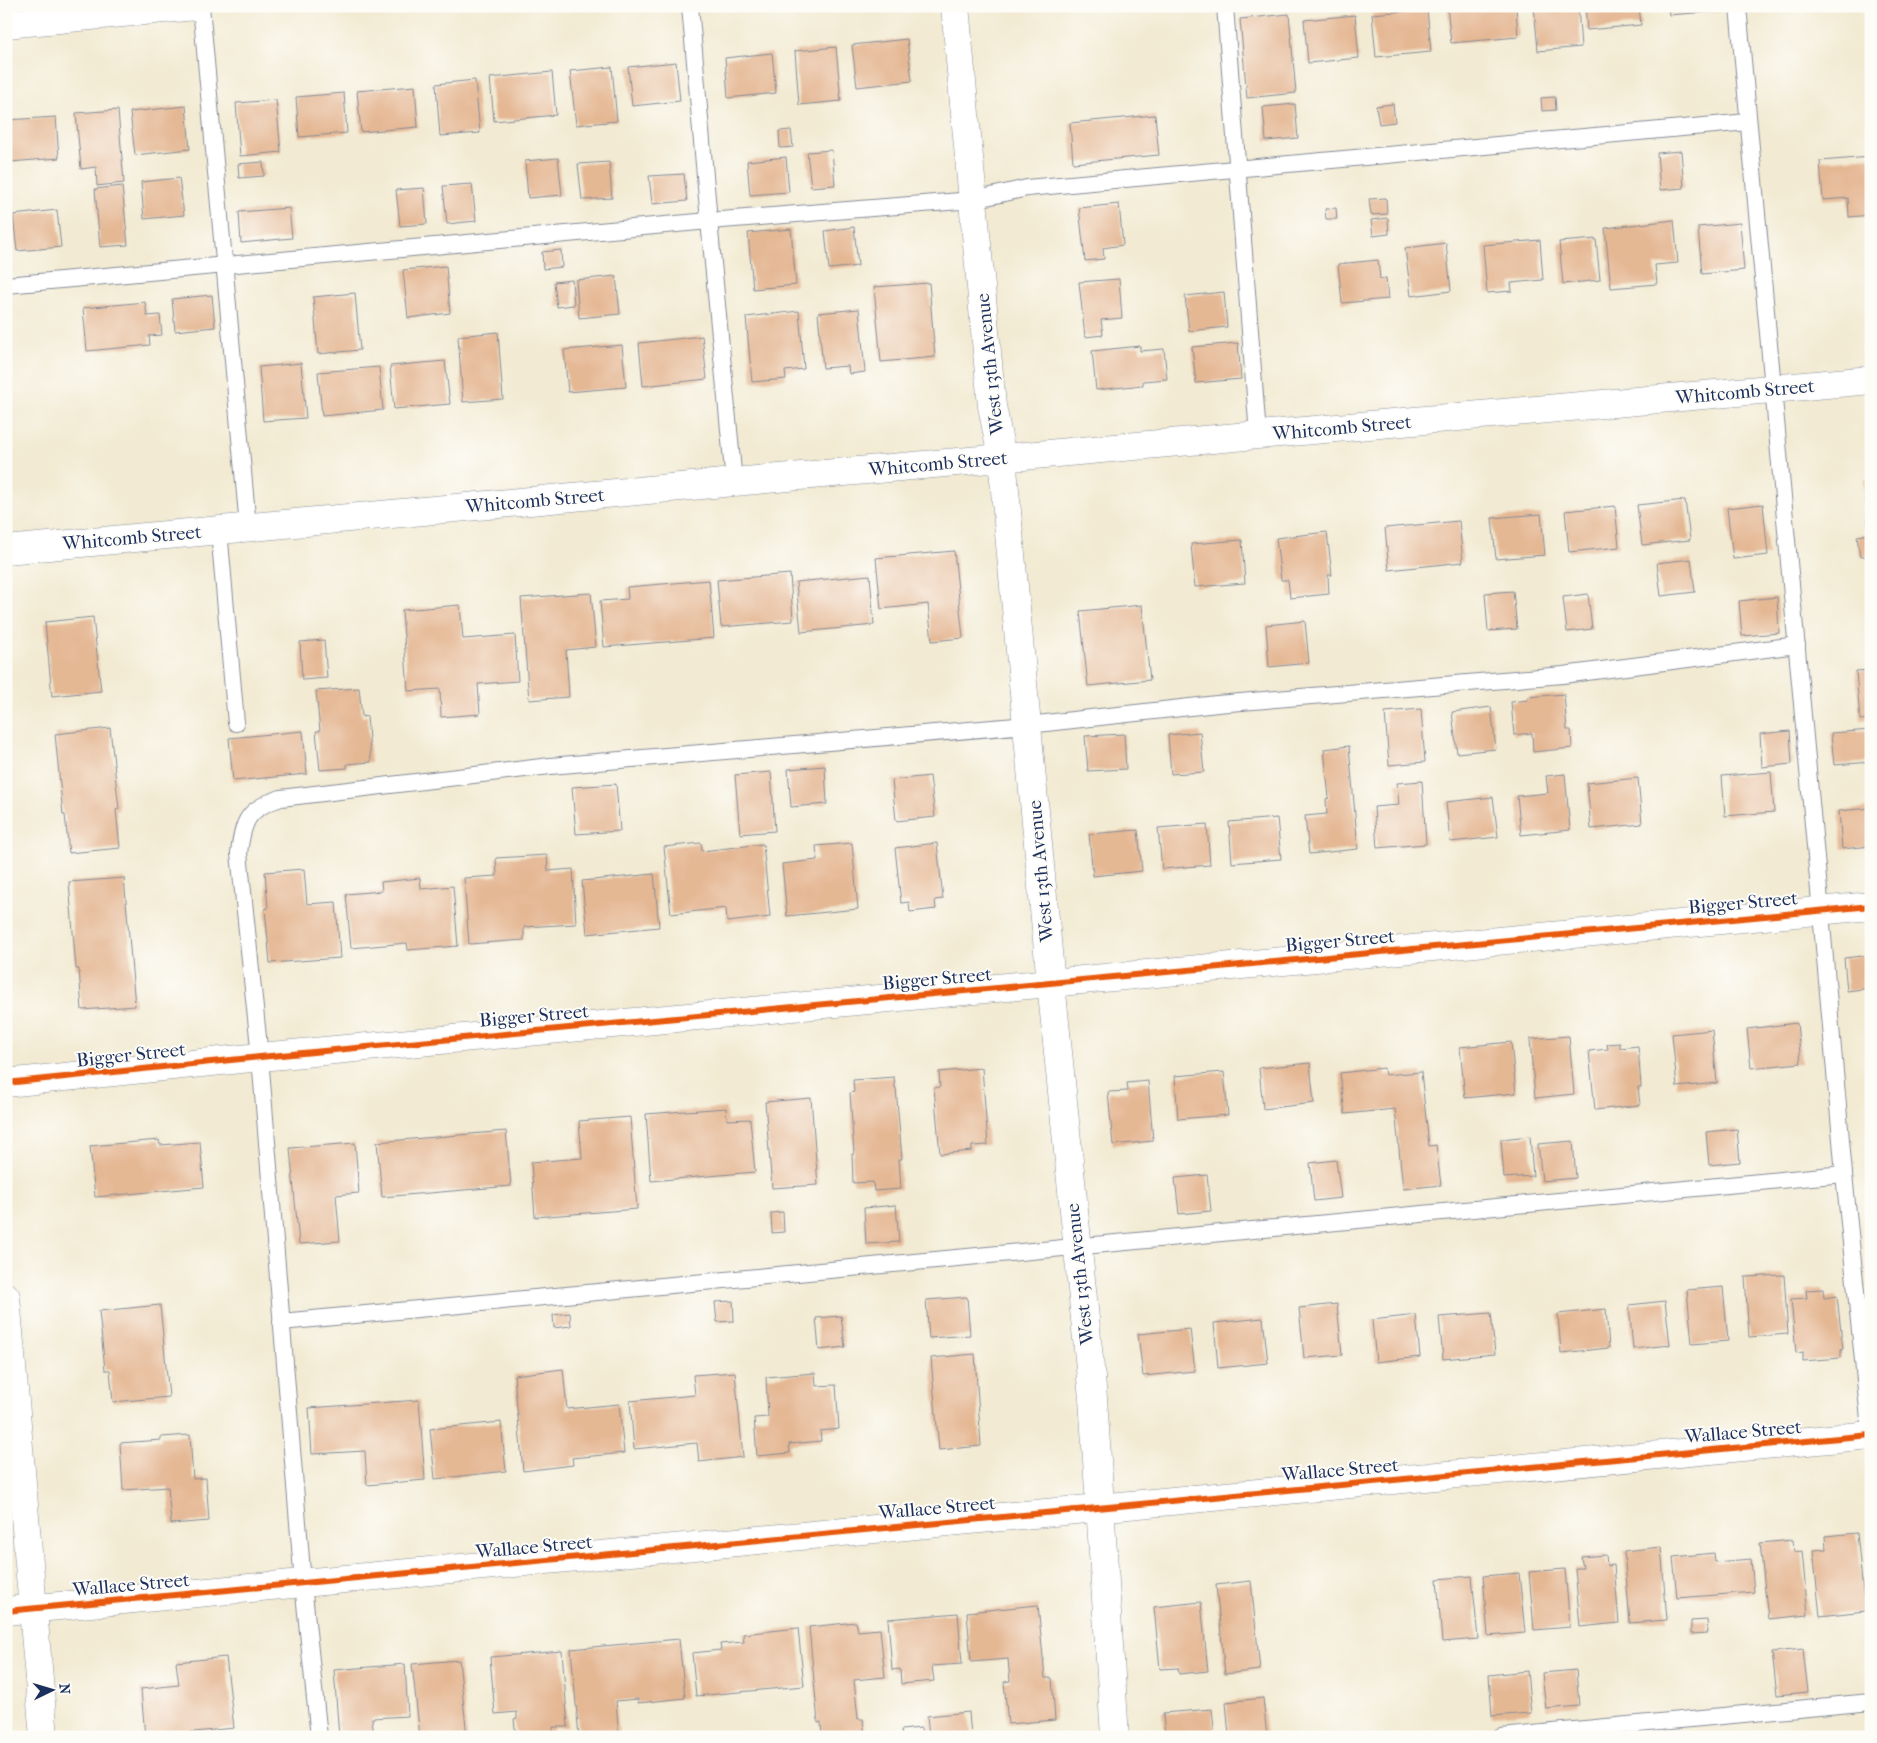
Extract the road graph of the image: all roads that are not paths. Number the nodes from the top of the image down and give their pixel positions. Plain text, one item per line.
1 (196, 6) edge
2 (201, 6) edge
3 (690, 6) edge
4 (955, 6) edge
5 (1225, 6) edge
6 (1738, 6) edge
7 (6, 24) edge
8 (1748, 122) junction
9 (1237, 168) junction
10 (973, 200) junction
11 (709, 221) junction
12 (224, 266) junction
13 (6, 285) edge
14 (1871, 380) edge
15 (1773, 390) junction
16 (1258, 435) junction
17 (1002, 458) junction
18 (734, 482) junction
19 (248, 527) junction
20 (219, 530) junction
21 (6, 550) edge
22 (1797, 645) junction
23 (236, 723) dead end
24 (1028, 725) junction
25 (1871, 906) edge
26 (1821, 911) junction
27 (1051, 983) junction
28 (260, 1057) junction
29 (6, 1083) edge
30 (1844, 1174) junction
31 (1078, 1248) junction
32 (6, 1297) edge
33 (281, 1322) junction
34 (1871, 1435) edge
35 (1871, 1439) edge
36 (1100, 1508) junction
37 (303, 1584) junction
38 (33, 1609) junction
39 (6, 1611) edge
40 (1871, 1702) edge
41 (44, 1737) edge
42 (319, 1737) edge
43 (1115, 1737) edge
44 (1502, 1737) edge

1 - 7 street
2 - 12 lane
3 - 11 lane
4 - 10 street, West 13th Avenue
5 - 9 lane
6 - 8 lane
8 - 9 lane
8 - 15 lane
9 - 10 lane
9 - 16 lane
10 - 11 lane
10 - 17 street, West 13th Avenue
11 - 12 lane
11 - 18 lane
12 - 13 lane
12 - 19 lane
14 - 15 street, Whitcomb Street
15 - 16 street, Whitcomb Street
15 - 22 lane
16 - 17 street, Whitcomb Street
17 - 18 street, Whitcomb Street
17 - 24 street, West 13th Avenue
18 - 19 street, Whitcomb Street
19 - 20 street, Whitcomb Street
20 - 21 street, Whitcomb Street
20 - 23 lane
22 - 24 lane
22 - 26 lane
24 - 27 street, West 13th Avenue
24 - 28 lane
25 - 26 street, Bigger Street
26 - 27 street, Bigger Street
26 - 30 lane
27 - 28 street, Bigger Street
27 - 31 street, West 13th Avenue
28 - 29 street, Bigger Street
28 - 33 lane
30 - 31 lane
30 - 34 lane
31 - 33 lane
31 - 36 street, West 13th Avenue
32 - 38 street
33 - 37 lane
34 - 35 lane
34 - 36 street, Wallace Street
36 - 37 street, Wallace Street
36 - 43 street, West 13th Avenue
37 - 38 street, Wallace Street
37 - 42 lane
38 - 39 street, Wallace Street
38 - 41 street
40 - 44 lane

